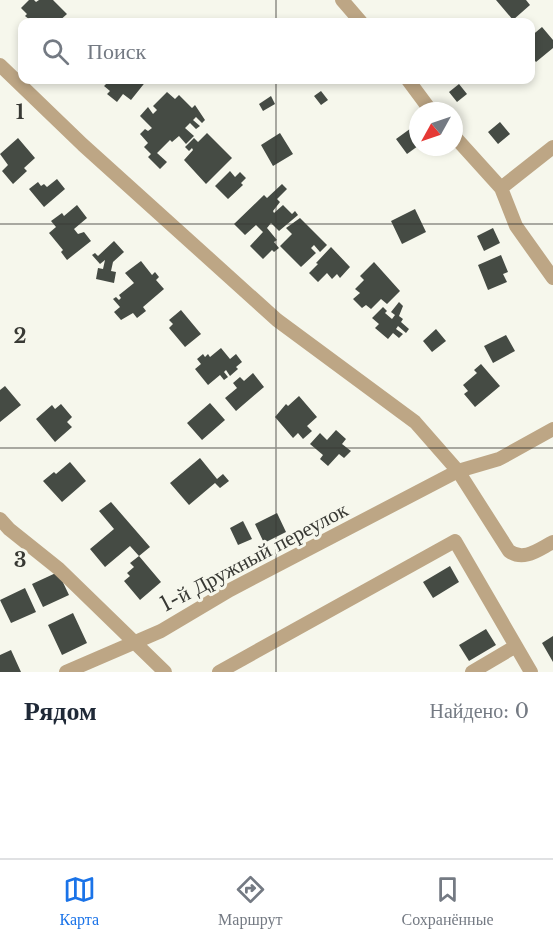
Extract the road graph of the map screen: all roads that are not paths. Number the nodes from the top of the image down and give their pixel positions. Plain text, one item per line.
1 (342, 0) edge
2 (358, 18) edge
3 (0, 66) edge
4 (18, 83) edge
5 (19, 84) edge
6 (411, 84) edge
7 (424, 102) edge
8 (463, 146) edge
9 (553, 147) edge
10 (501, 188) junction
11 (553, 278) edge
12 (553, 429) edge
13 (458, 471) junction
14 (0, 519) edge
15 (547, 545) edge
16 (553, 556) edge
17 (135, 640) junction
18 (516, 646) junction
19 (66, 672) edge
20 (165, 672) edge
21 (219, 672) edge
22 (472, 672) edge
23 (531, 672) edge

1 - 2 street
3 - 4 street
5 - 13 street
6 - 7 street
8 - 10 street
9 - 10 street
10 - 11 street
12 - 13 street, 1-й Дружный переулок
13 - 15 street
13 - 17 street, 1-й Дружный переулок
14 - 17 street
15 - 16 street
17 - 19 street, 1-й Дружный переулок
17 - 20 street
18 - 21 street
18 - 22 street
18 - 23 street

